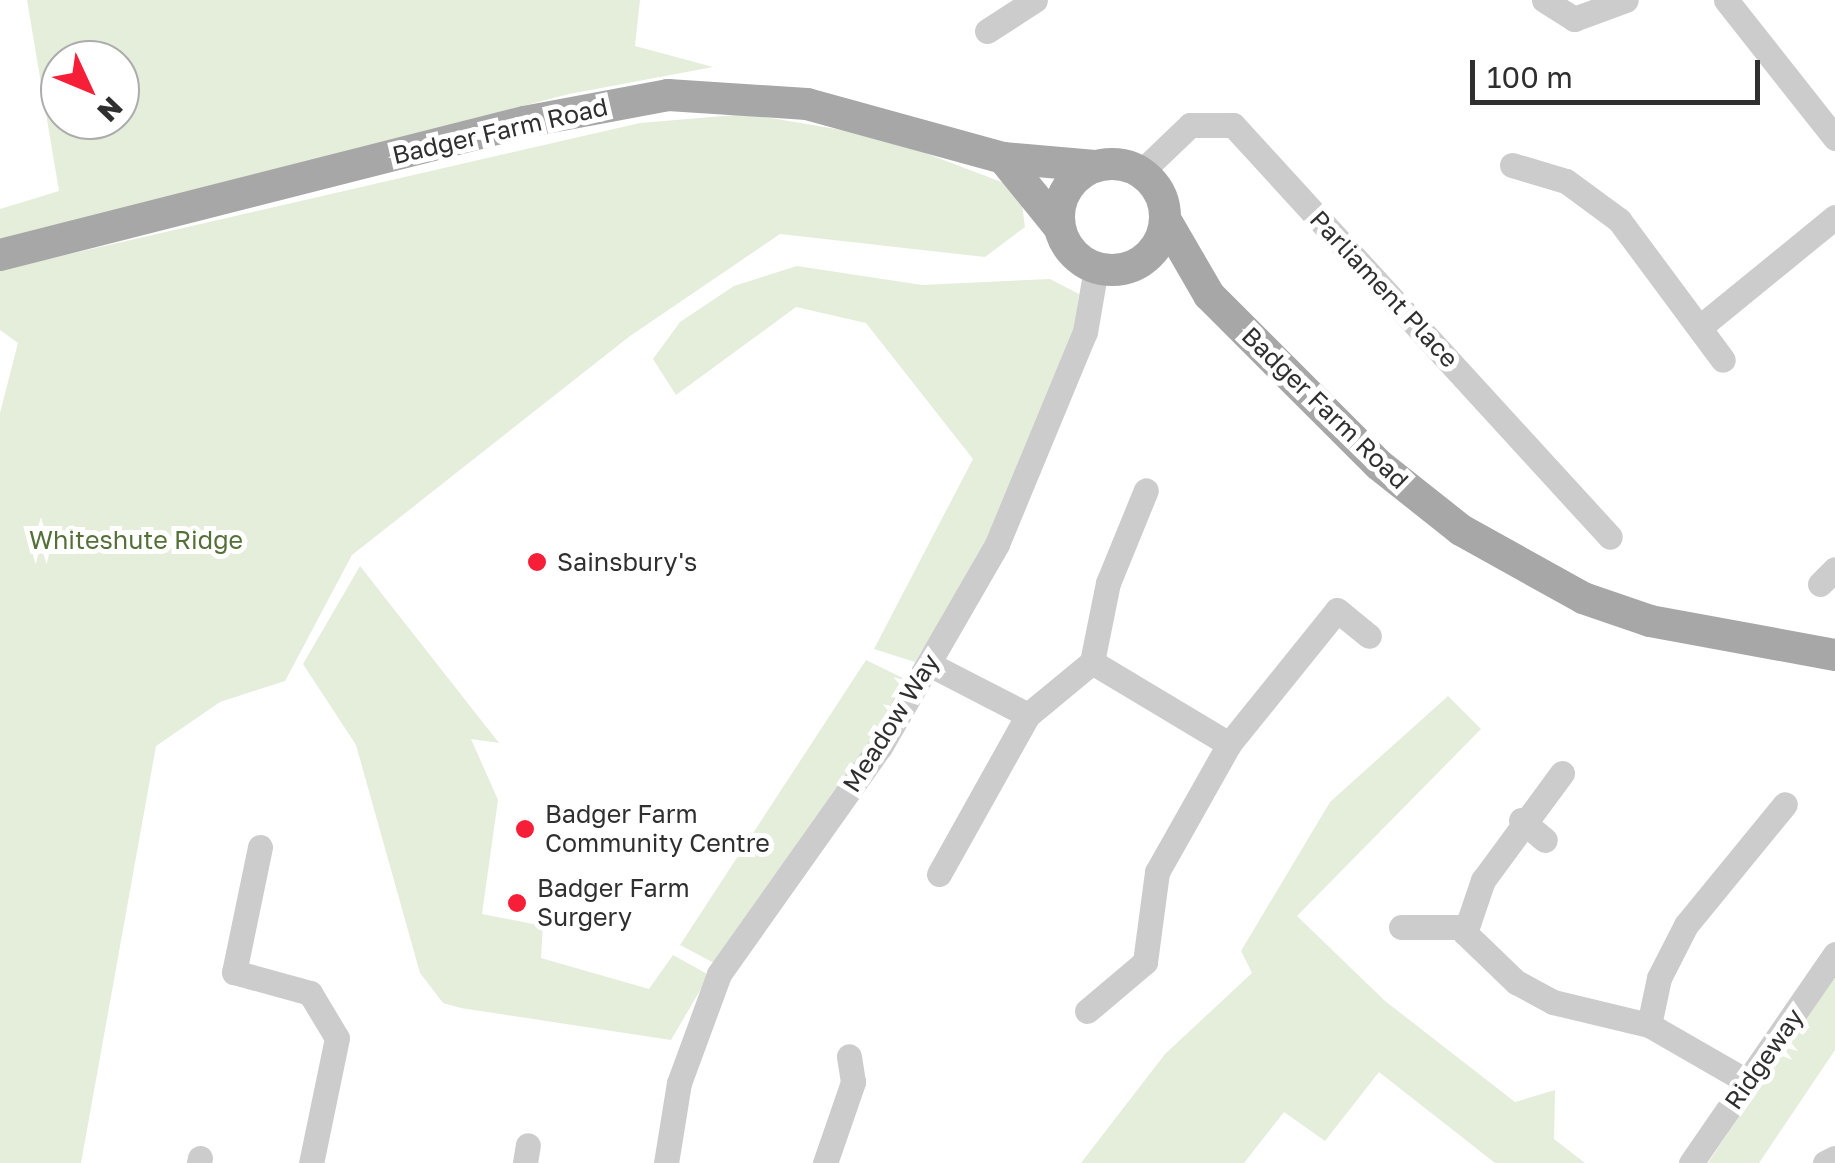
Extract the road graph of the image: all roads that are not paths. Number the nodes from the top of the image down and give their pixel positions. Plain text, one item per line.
1 (1035, 0) edge
2 (1544, 0) edge
3 (1626, 0) edge
4 (1726, 0) edge
5 (987, 31) dead end
6 (1835, 138) edge
7 (1003, 158) junction
8 (1512, 165) dead end
9 (1096, 166) junction
10 (1141, 172) junction
11 (1835, 217) edge
12 (1165, 219) junction
13 (1059, 226) junction
14 (0, 255) edge
15 (1148, 256) junction
16 (1096, 268) junction
17 (1209, 295) junction
18 (1700, 327) junction
19 (1723, 360) dead end
20 (1146, 490) dead end
21 (1610, 537) dead end
22 (1369, 636) dead end
23 (1835, 655) edge
24 (1092, 662) junction
25 (930, 664) junction
26 (1028, 715) junction
27 (1229, 744) junction
28 (1562, 773) dead end
29 (1785, 804) dead end
30 (1521, 820) junction
31 (1546, 840) dead end
32 (260, 846) dead end
33 (1742, 850) junction
34 (1762, 868) dead end
35 (939, 874) dead end
36 (1401, 927) dead end
37 (1464, 927) junction
38 (1835, 954) edge
39 (1086, 1011) dead end
40 (1649, 1025) junction
41 (849, 1056) dead end
42 (1748, 1082) junction
43 (1835, 1158) edge
44 (311, 1163) edge
45 (666, 1163) edge
46 (825, 1163) edge
47 (1691, 1163) edge
48 (1825, 1163) edge

1 - 5 street
2 - 3 street
4 - 6 street
7 - 9 main road, Badger Farm Road
7 - 13 main road
7 - 14 main road, Badger Farm Road
8 - 18 street
9 - 10 main road
9 - 13 main road
10 - 12 main road
10 - 21 street, Parliament Place
11 - 18 street
12 - 15 main road
12 - 17 main road, Badger Farm Road
13 - 16 main road
15 - 16 main road
15 - 17 main road, Badger Farm Road
16 - 25 street, Meadow Way
17 - 23 main road, Badger Farm Road
18 - 19 street
20 - 24 street
22 - 27 street
24 - 26 street
24 - 27 street
25 - 26 street
25 - 45 street, Meadow Way
26 - 35 street
27 - 39 street
28 - 30 street
29 - 33 street
30 - 31 street
30 - 37 street
32 - 44 street
33 - 34 street
33 - 40 street
36 - 37 street
37 - 40 street
38 - 42 street, Ridgeway
40 - 42 street
41 - 46 street
42 - 47 street, Ridgeway
43 - 48 street

